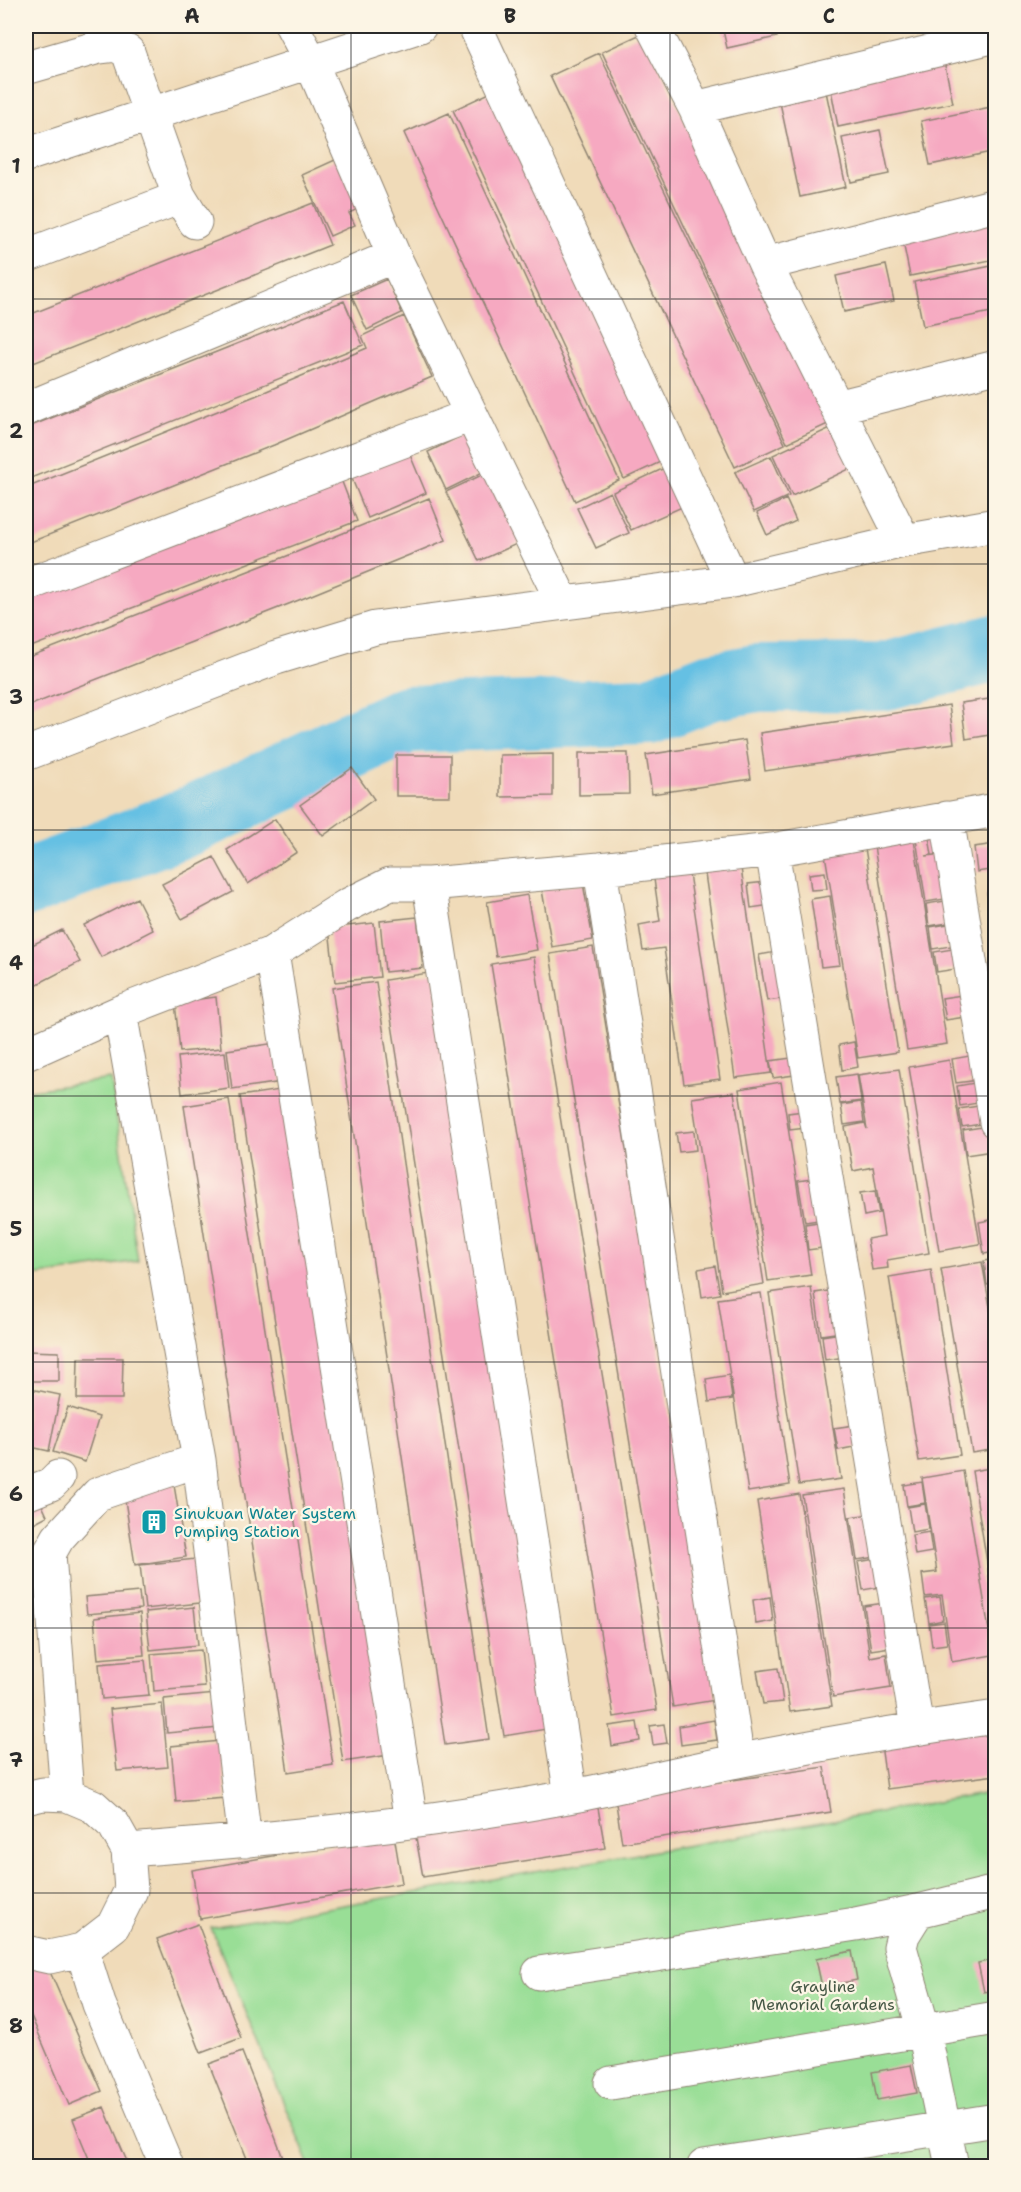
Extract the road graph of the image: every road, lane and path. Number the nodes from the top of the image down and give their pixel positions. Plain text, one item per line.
1 (292, 26) edge
2 (420, 26) edge
3 (475, 26) edge
4 (652, 26) edge
5 (115, 35) edge
6 (996, 36) edge
7 (310, 60) junction
8 (26, 68) edge
9 (694, 108) junction
10 (151, 114) junction
11 (26, 155) edge
12 (996, 205) edge
13 (26, 256) edge
14 (394, 256) junction
15 (765, 264) junction
16 (996, 367) edge
17 (837, 407) junction
18 (26, 409) edge
19 (471, 415) junction
20 (996, 525) edge
21 (904, 541) junction
22 (733, 581) junction
23 (26, 585) edge
24 (562, 603) junction
25 (26, 754) edge
26 (996, 810) edge
27 (947, 818) junction
28 (772, 850) junction
29 (600, 868) junction
30 (429, 884) junction
31 (272, 953) junction
32 (120, 1012) junction
33 (26, 1054) edge
34 (996, 1122) edge
35 (199, 1460) junction
36 (58, 1477) dead end
37 (26, 1494) edge
38 (996, 1717) edge
39 (917, 1728) junction
40 (738, 1761) junction
41 (67, 1796) junction
42 (571, 1796) junction
43 (26, 1798) edge
44 (411, 1821) junction
45 (245, 1841) junction
46 (128, 1850) junction
47 (996, 1892) edge
48 (918, 1911) junction
49 (82, 1950) junction
50 (26, 1952) edge
51 (539, 1973) dead end
52 (996, 2018) edge
53 (924, 2031) junction
54 (611, 2083) dead end
55 (996, 2120) edge
56 (945, 2128) junction
57 (167, 2166) edge
58 (704, 2166) edge
59 (952, 2166) edge

1 - 7 street
2 - 7 street
3 - 22 street
4 - 9 street
5 - 8 street
5 - 10 street
6 - 9 street
7 - 10 street
7 - 14 street
9 - 15 street
10 - 11 street
10 - 13 street
12 - 15 street
14 - 18 street
14 - 19 street
15 - 17 street
16 - 17 street
17 - 21 street
19 - 23 street
19 - 24 street
20 - 21 street
21 - 22 street
22 - 24 street
24 - 25 street
26 - 27 street
27 - 28 street
27 - 34 street
28 - 29 street
28 - 39 street
29 - 30 street
29 - 40 street
30 - 31 street
30 - 42 street
31 - 32 street
31 - 44 street
32 - 33 street
32 - 35 street
35 - 41 street
35 - 45 street
36 - 37 street
38 - 39 street
39 - 40 street
40 - 42 street
41 - 43 street
41 - 46 street
42 - 44 street
44 - 45 street
45 - 46 street
46 - 49 street
47 - 48 street
48 - 51 street
48 - 53 street
49 - 50 street
49 - 57 street
52 - 53 street
53 - 54 street
53 - 56 street
55 - 56 street
56 - 58 street
56 - 59 street

